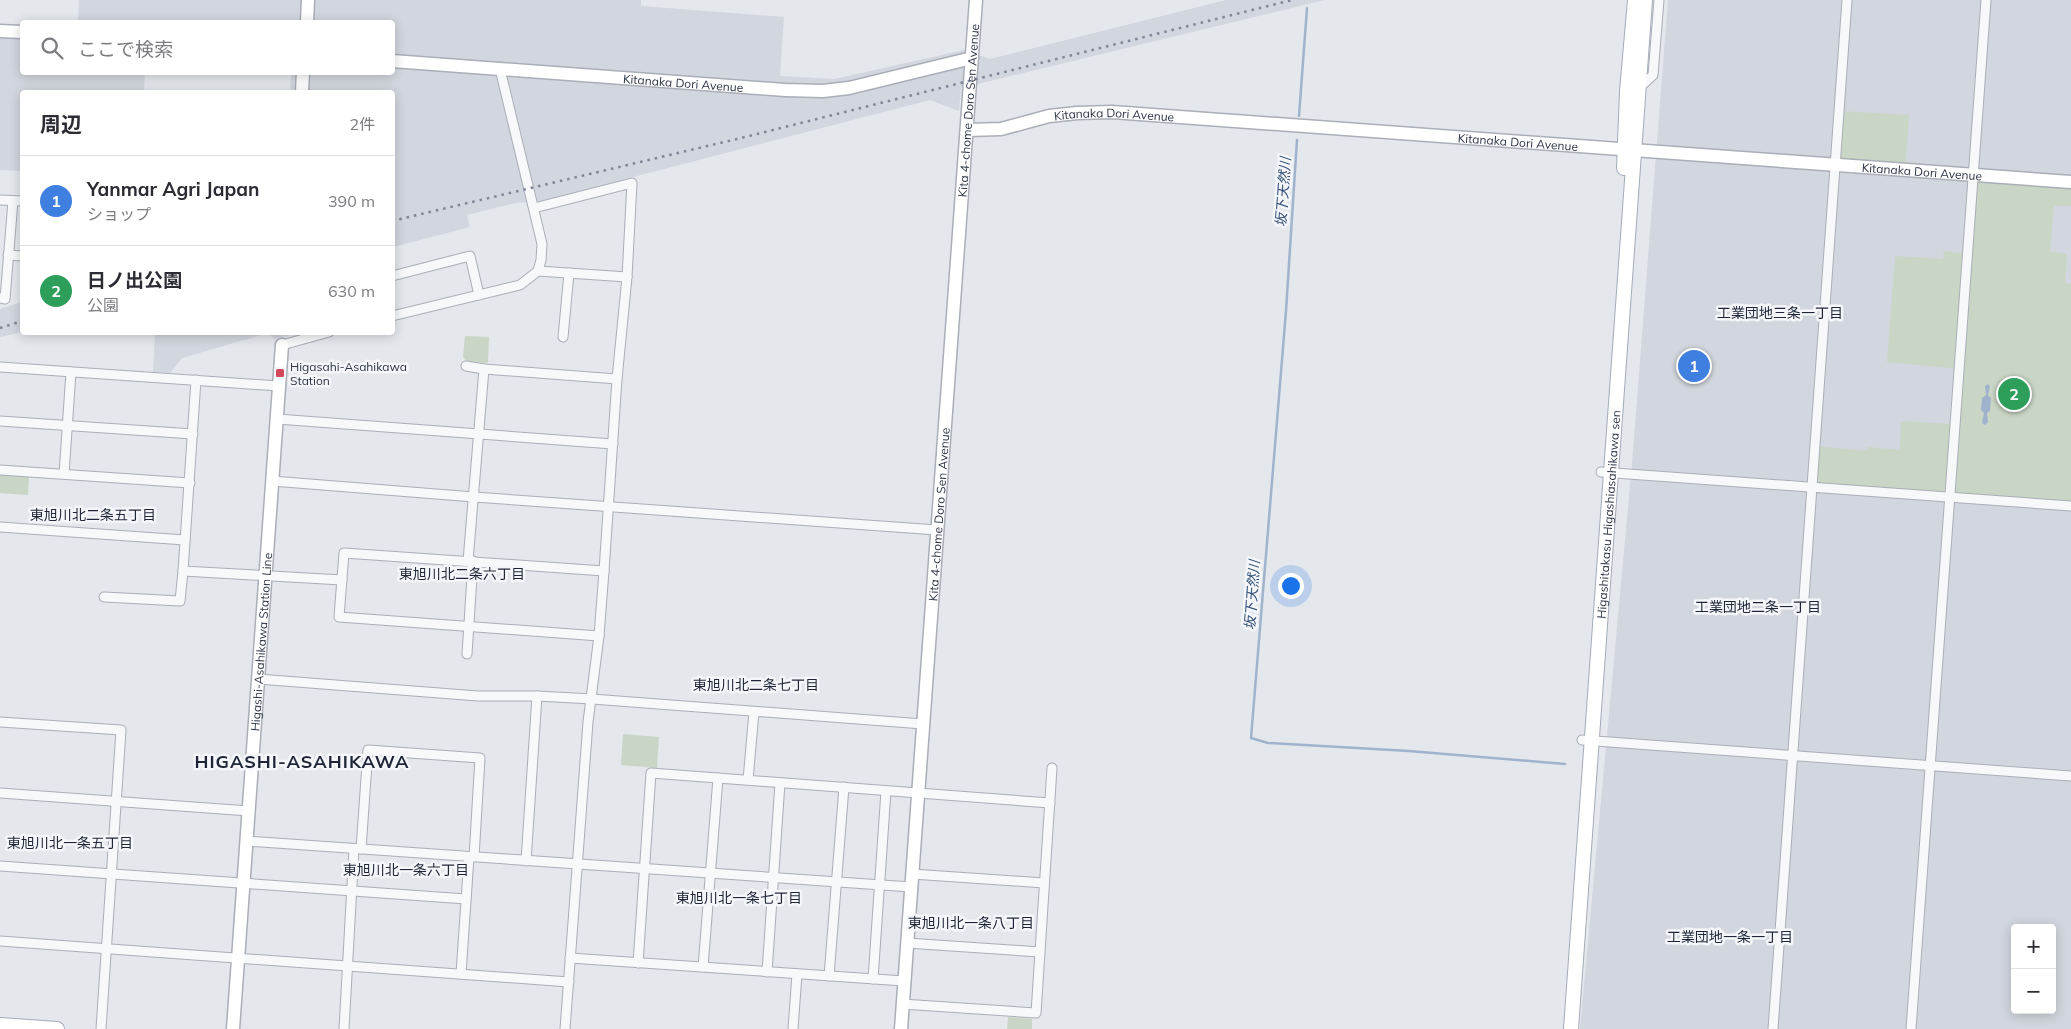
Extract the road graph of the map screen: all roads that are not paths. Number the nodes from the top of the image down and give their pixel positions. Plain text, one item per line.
1 (308, 0) edge
2 (976, 0) edge
3 (1635, 0) edge
4 (1645, 0) edge
5 (1659, 0) edge
6 (1847, 0) edge
7 (1986, 0) edge
8 (307, 20) edge
9 (0, 31) edge
10 (20, 32) edge
11 (972, 58) junction
12 (395, 61) edge
13 (500, 69) junction
14 (303, 75) edge
15 (1639, 88) junction
16 (302, 90) edge
17 (967, 130) junction
18 (1629, 150) junction
19 (1835, 165) junction
20 (1974, 174) junction
21 (2071, 182) edge
22 (0, 200) edge
23 (12, 201) junction
24 (20, 201) edge
25 (534, 208) junction
26 (8, 255) junction
27 (20, 256) edge
28 (538, 270) junction
29 (569, 273) junction
30 (395, 275) edge
31 (627, 277) junction
32 (479, 294) junction
33 (0, 298) edge
34 (395, 315) edge
35 (316, 335) edge
36 (564, 337) dead end
37 (282, 345) joint
38 (466, 366) dead end
39 (0, 367) edge
40 (484, 369) junction
41 (71, 372) junction
42 (617, 379) junction
43 (196, 380) junction
44 (279, 386) junction
45 (276, 419) junction
46 (0, 421) edge
47 (67, 425) junction
48 (479, 433) junction
49 (193, 434) junction
50 (613, 444) junction
51 (0, 470) edge
52 (1606, 472) junction
53 (64, 474) junction
54 (272, 481) junction
55 (190, 483) junction
56 (1812, 487) junction
57 (1949, 497) junction
58 (474, 498) junction
59 (609, 506) junction
60 (2071, 506) edge
61 (0, 527) edge
62 (937, 530) junction
63 (185, 540) junction
64 (470, 561) junction
65 (183, 571) junction
66 (604, 571) junction
67 (265, 575) junction
68 (342, 580) junction
69 (104, 597) dead end
70 (469, 626) junction
71 (599, 636) junction
72 (467, 654) dead end
73 (258, 679) junction
74 (537, 696) junction
75 (592, 700) junction
76 (754, 712) junction
77 (0, 722) edge
78 (923, 724) junction
79 (1587, 741) junction
80 (1792, 756) junction
81 (1930, 765) junction
82 (1052, 768) dead end
83 (2071, 776) edge
84 (718, 778) junction
85 (748, 780) junction
86 (780, 783) junction
87 (844, 787) junction
88 (886, 791) junction
89 (0, 793) edge
90 (918, 794) junction
91 (116, 801) junction
92 (1050, 803) junction
93 (249, 811) junction
94 (246, 840) junction
95 (358, 849) junction
96 (471, 857) junction
97 (526, 861) junction
98 (577, 864) junction
99 (0, 866) edge
100 (645, 869) junction
101 (710, 873) junction
102 (111, 874) junction
103 (912, 874) junction
104 (774, 878) junction
105 (835, 882) junction
106 (1044, 882) junction
107 (243, 884) junction
108 (878, 885) junction
109 (911, 887) junction
110 (352, 891) junction
111 (466, 899) junction
112 (0, 941) edge
113 (907, 943) junction
114 (105, 948) junction
115 (1040, 952) junction
116 (238, 958) junction
117 (570, 958) junction
118 (638, 963) junction
119 (348, 966) junction
120 (702, 967) junction
121 (767, 972) junction
122 (461, 974) junction
123 (797, 974) junction
124 (829, 976) junction
125 (873, 979) junction
126 (904, 981) junction
127 (569, 982) junction
128 (902, 1004) junction
129 (0, 1025) edge
130 (58, 1029) edge
131 (101, 1029) edge
132 (233, 1029) edge
133 (344, 1029) edge
134 (565, 1029) edge
135 (793, 1029) edge
136 (901, 1029) edge
137 (1562, 1029) edge
138 (1570, 1029) edge
139 (1773, 1029) edge
140 (1911, 1029) edge

1 - 8 street
2 - 11 street, Kita 4-chome Doro Sen Avenue
3 - 18 main road, Higashitakasu Higashiasahikawa sen
4 - 15 main road, Higashitakasu Higashiasahikawa sen
5 - 15 street
6 - 19 street
7 - 20 street
9 - 10 street
11 - 13 street, Kitanaka Dori Avenue
11 - 17 street, Kita 4-chome Doro Sen Avenue
12 - 13 street, Kitanaka Dori Avenue
13 - 25 street
14 - 16 street
15 - 18 main road, Higashitakasu Higashiasahikawa sen
17 - 18 street, Kitanaka Dori Avenue
17 - 62 street, Kita 4-chome Doro Sen Avenue
18 - 19 street, Kitanaka Dori Avenue
18 - 52 main road, Higashitakasu Higashiasahikawa sen
19 - 20 street, Kitanaka Dori Avenue
19 - 56 street
20 - 21 street, Kitanaka Dori Avenue
20 - 57 street
22 - 23 street
23 - 24 street
23 - 26 street
25 - 28 street
25 - 31 street
26 - 27 street
26 - 33 street
28 - 29 street
28 - 32 street
29 - 31 street
29 - 36 street
30 - 32 street
31 - 42 street
32 - 34 street
35 - 37 street
37 - 44 street, Higashi-Asahikawa Station Line
38 - 40 street
39 - 41 street
40 - 42 street
40 - 48 street
41 - 43 street
41 - 47 street
42 - 50 street
43 - 44 street
43 - 49 street
44 - 45 street, Higashi-Asahikawa Station Line
45 - 48 street
45 - 54 street, Higashi-Asahikawa Station Line
46 - 47 street
47 - 49 street
47 - 53 street
48 - 50 street
48 - 58 street
49 - 55 street
50 - 59 street
51 - 53 street
52 - 56 street
52 - 79 main road, Higashitakasu Higashiasahikawa sen
53 - 55 street
54 - 58 street
54 - 67 street, Higashi-Asahikawa Station Line
55 - 63 street
56 - 57 street
56 - 80 street
57 - 60 street
57 - 81 street
58 - 59 street
58 - 64 street
59 - 62 street
59 - 66 street
61 - 63 street
62 - 78 street, Kita 4-chome Doro Sen Avenue
63 - 65 street
64 - 66 street
64 - 68 street
64 - 70 street
65 - 67 street
65 - 69 street
66 - 71 street
67 - 68 street
67 - 73 street, Higashi-Asahikawa Station Line
68 - 70 street
70 - 71 street
70 - 72 street
71 - 75 street
73 - 74 street
73 - 93 street, Higashi-Asahikawa Station Line
74 - 75 street
74 - 97 street
75 - 76 street
75 - 98 street
76 - 78 street
76 - 85 street
77 - 91 street
78 - 90 street, Kita 4-chome Doro Sen Avenue
79 - 80 street
79 - 137 main road, Higashitakasu Higashiasahikawa sen
79 - 138 main road, Higashitakasu Higashiasahikawa sen
80 - 81 street
80 - 139 street
81 - 83 street
81 - 140 street
82 - 92 street
84 - 85 street
84 - 100 street
84 - 101 street
85 - 86 street
86 - 87 street
86 - 104 street
87 - 88 street
87 - 105 street
88 - 90 street
88 - 108 street
89 - 91 street
90 - 92 street
90 - 103 street, Kita 4-chome Doro Sen Avenue
91 - 93 street
91 - 102 street
92 - 106 street
93 - 94 street, Higashi-Asahikawa Station Line
94 - 95 street
94 - 107 street, Higashi-Asahikawa Station Line
95 - 96 street
95 - 96 street
95 - 110 street
96 - 97 street
96 - 111 street
97 - 98 street
98 - 100 street
98 - 117 street
99 - 102 street
100 - 101 street
100 - 118 street
101 - 104 street
101 - 120 street
102 - 107 street
102 - 114 street
103 - 106 street
103 - 109 street, Kita 4-chome Doro Sen Avenue
104 - 105 street
104 - 121 street
105 - 108 street
105 - 124 street
106 - 115 street
107 - 110 street
107 - 116 street, Higashi-Asahikawa Station Line
108 - 109 street
108 - 125 street
109 - 113 street, Kita 4-chome Doro Sen Avenue
110 - 111 street
110 - 119 street
111 - 122 street
112 - 114 street
113 - 115 street
113 - 126 street, Kita 4-chome Doro Sen Avenue
114 - 116 street
114 - 131 street
115 - 128 street
116 - 119 street
116 - 132 street, Higashi-Asahikawa Station Line
117 - 118 street
117 - 127 street
118 - 120 street
119 - 122 street
119 - 133 street
120 - 121 street
121 - 123 street
122 - 127 street
123 - 124 street
123 - 135 street
124 - 125 street
125 - 126 street
126 - 128 street, Kita 4-chome Doro Sen Avenue
127 - 134 street
128 - 136 street, Kita 4-chome Doro Sen Avenue
129 - 130 main road

